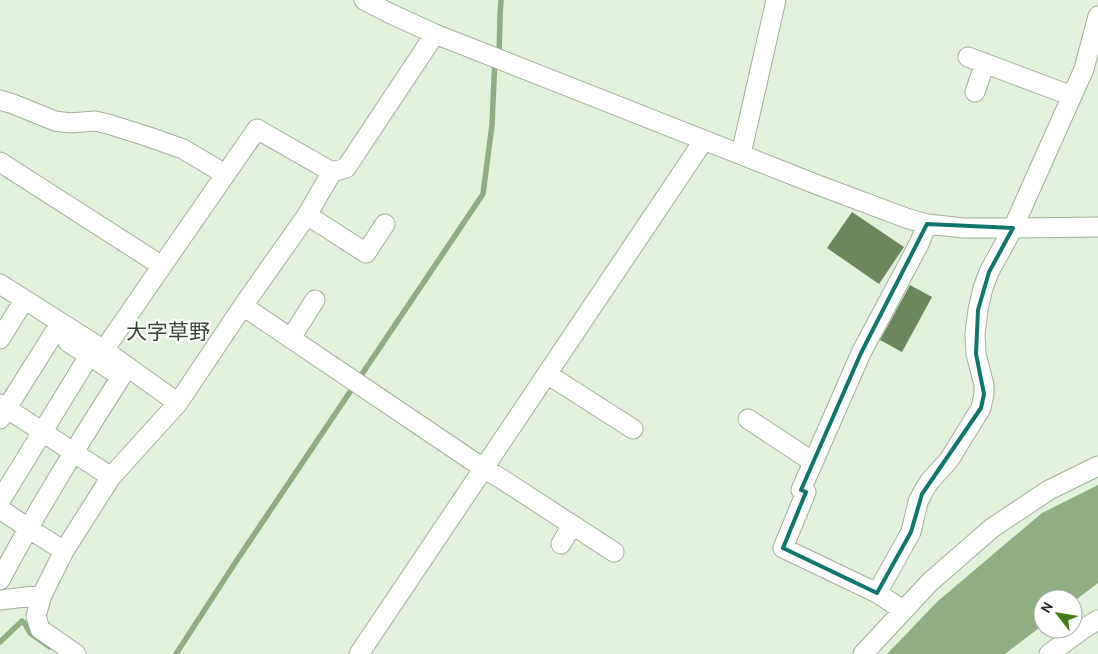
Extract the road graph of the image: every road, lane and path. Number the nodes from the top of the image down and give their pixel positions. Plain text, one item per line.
1 (364, 0) edge
2 (776, 0) edge
3 (1098, 16) edge
4 (435, 34) junction
5 (975, 92) dead end
6 (1072, 96) junction
7 (0, 100) edge
8 (704, 140) junction
9 (741, 154) junction
10 (0, 162) edge
11 (332, 172) junction
12 (225, 174) junction
13 (307, 215) junction
14 (385, 224) dead end
15 (927, 224) junction
16 (1098, 226) edge
17 (1013, 228) junction
18 (162, 266) junction
19 (0, 284) edge
20 (0, 298) edge
21 (315, 300) dead end
22 (243, 306) junction
23 (18, 310) junction
24 (54, 333) junction
25 (290, 338) junction
26 (0, 339) edge
27 (97, 353) junction
28 (547, 374) junction
29 (121, 377) junction
30 (148, 394) dead end
31 (178, 403) junction
32 (2, 410) edge
33 (748, 419) dead end
34 (633, 429) dead end
35 (42, 432) junction
36 (73, 452) junction
37 (813, 462) junction
38 (1098, 466) edge
39 (483, 468) junction
40 (111, 477) junction
41 (0, 501) edge
42 (0, 509) edge
43 (572, 525) junction
44 (28, 528) junction
45 (560, 544) dead end
46 (64, 551) junction
47 (614, 552) dead end
48 (0, 580) edge
49 (877, 593) junction
50 (42, 595) junction
51 (0, 600) edge
52 (903, 610) junction
53 (1098, 620) edge
54 (76, 654) edge
55 (359, 654) edge
56 (863, 654) edge
57 (1049, 654) edge

1 - 4 street
2 - 9 street
3 - 6 street
4 - 8 street
4 - 11 street
5 - 6 street
6 - 17 street
7 - 12 street
8 - 9 street
8 - 28 street
9 - 15 street
10 - 18 street
11 - 12 street
11 - 13 street
12 - 18 street
13 - 14 street
13 - 22 street
15 - 17 street
15 - 37 street
16 - 17 street
17 - 49 street
18 - 27 street
19 - 27 street
20 - 23 street
21 - 25 street
22 - 25 street
22 - 31 street
23 - 24 street
23 - 26 street
24 - 27 street
24 - 32 street
25 - 39 street
27 - 29 street
27 - 31 street
27 - 35 street
28 - 34 street
28 - 39 street
29 - 30 street
29 - 36 street
31 - 40 street
32 - 35 street
33 - 37 street
35 - 36 street
35 - 41 street
36 - 40 street
36 - 44 street
37 - 49 street
38 - 52 street
39 - 43 street
39 - 55 street
40 - 46 street
42 - 44 street
43 - 45 street
43 - 47 street
44 - 46 street
44 - 48 street
46 - 50 street
49 - 52 street
50 - 51 street
50 - 54 street
52 - 56 street
53 - 57 street

